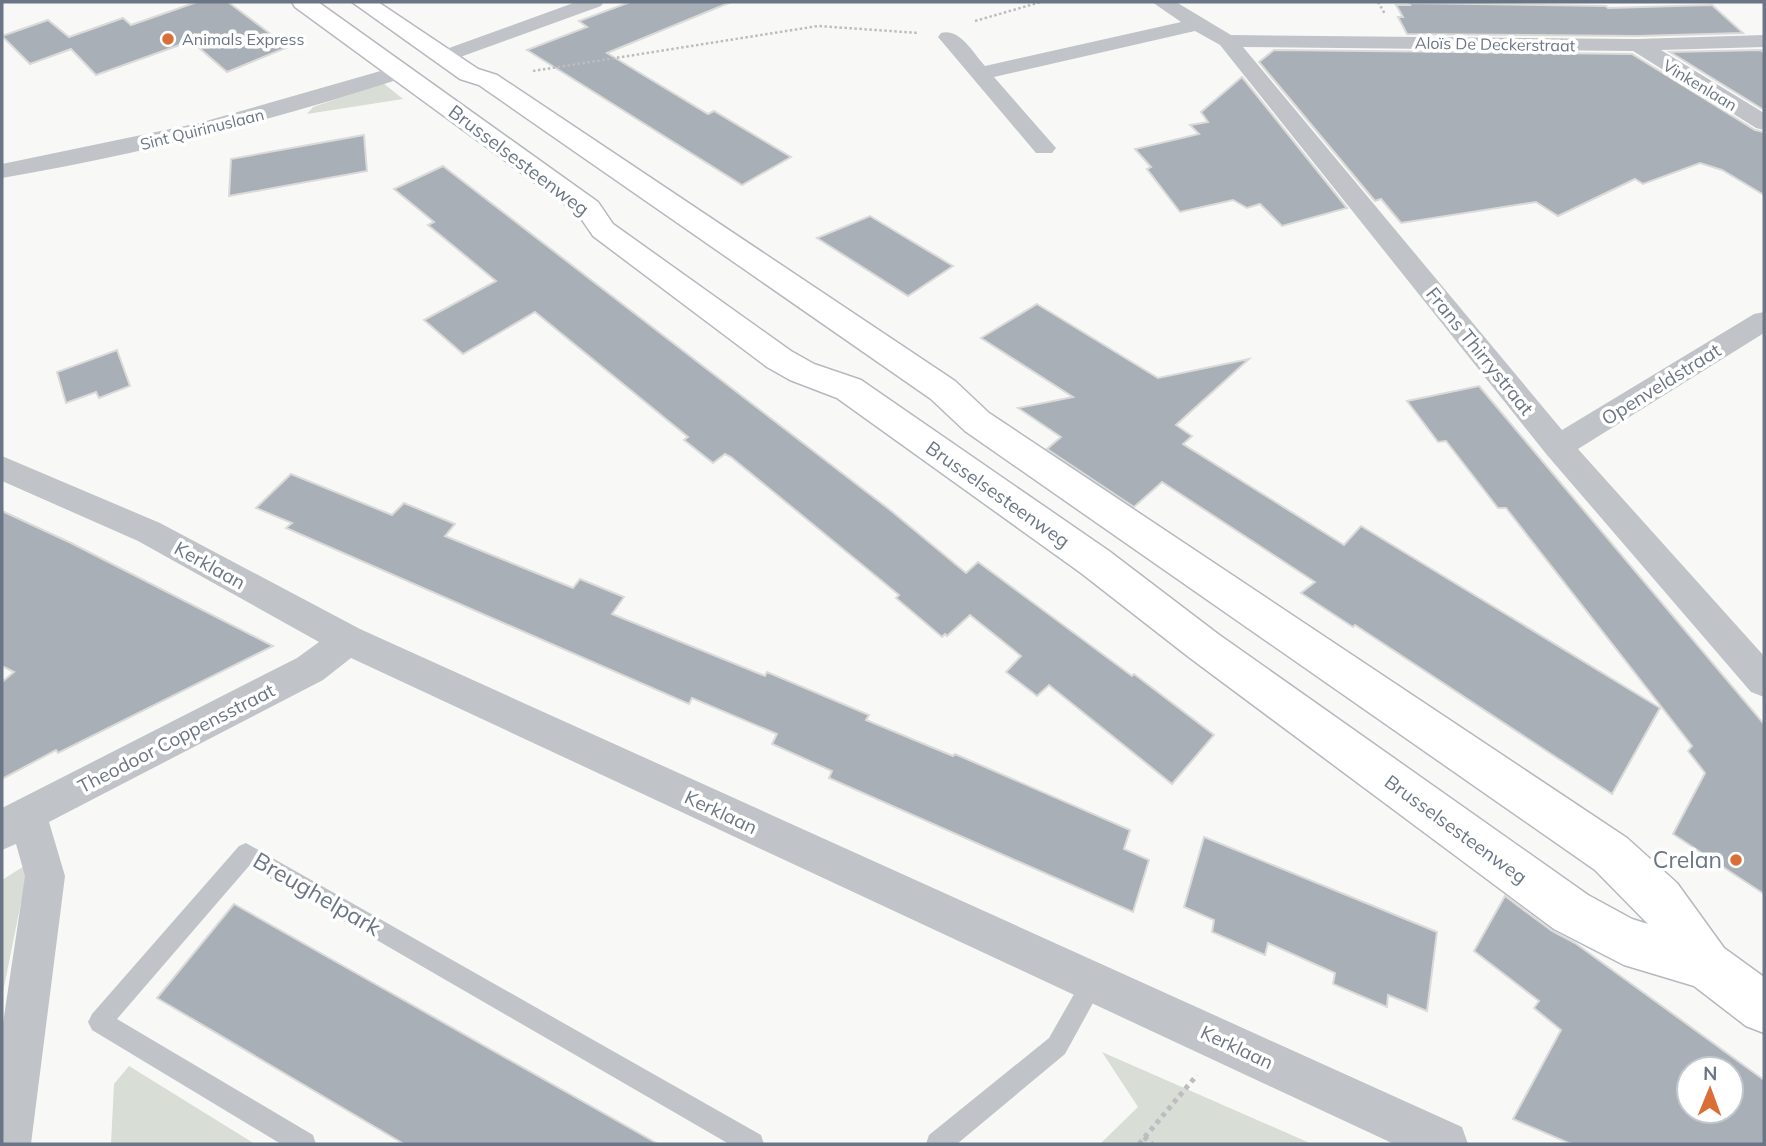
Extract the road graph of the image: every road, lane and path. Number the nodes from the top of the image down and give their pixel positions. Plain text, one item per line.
1 (303, 2) edge
2 (363, 2) edge
3 (594, 2) edge
4 (1041, 2) edge
5 (1162, 2) edge
6 (967, 23) dead end
7 (1196, 24) junction
8 (939, 36) joint
9 (1227, 41) junction
10 (1764, 41) edge
11 (1637, 45) junction
12 (445, 56) junction
13 (398, 72) junction
14 (980, 74) junction
15 (488, 80) junction
16 (1764, 123) edge
17 (1044, 148) dead end
18 (2, 171) edge
19 (1764, 321) edge
20 (1558, 447) junction
21 (2, 468) edge
22 (348, 640) junction
23 (1764, 681) edge
24 (15, 822) edge
25 (1707, 965) junction
26 (1093, 982) junction
27 (1764, 1008) edge
28 (1225, 1041) junction
29 (1144, 1137) junction
30 (8, 1144) edge
31 (304, 1144) edge
32 (752, 1144) edge
33 (938, 1144) edge
34 (1139, 1144) edge
35 (1152, 1144) edge
36 (1445, 1144) edge

1 - 13 street, Brusselsesteenweg
2 - 12 street, Brusselsesteenweg
3 - 12 street
4 - 6 path
5 - 7 street, Frans Thirrystraat
7 - 9 street, Frans Thirrystraat
7 - 14 street
8 - 14 street
8 - 15 path
9 - 11 street, Aloïs De Deckerstraat
9 - 20 street, Frans Thirrystraat
10 - 11 street, Aloïs De Deckerstraat
11 - 16 street, Vinkenlaan
12 - 15 street, Brusselsesteenweg
13 - 18 street, Sint Quirinuslaan
13 - 25 street, Brusselsesteenweg
14 - 17 street
15 - 25 street, Brusselsesteenweg
19 - 20 street, Openveldstraat
20 - 23 street, Frans Thirrystraat
21 - 22 street, Kerklaan
22 - 24 street, Theodoor Coppensstraat
22 - 26 street, Kerklaan
24 - 30 street
25 - 27 street, Brusselsesteenweg
26 - 28 street, Kerklaan
26 - 33 lane
28 - 29 path
28 - 36 street, Kerklaan
29 - 34 path
29 - 35 path
31 - 32 lane, Breughelpark

